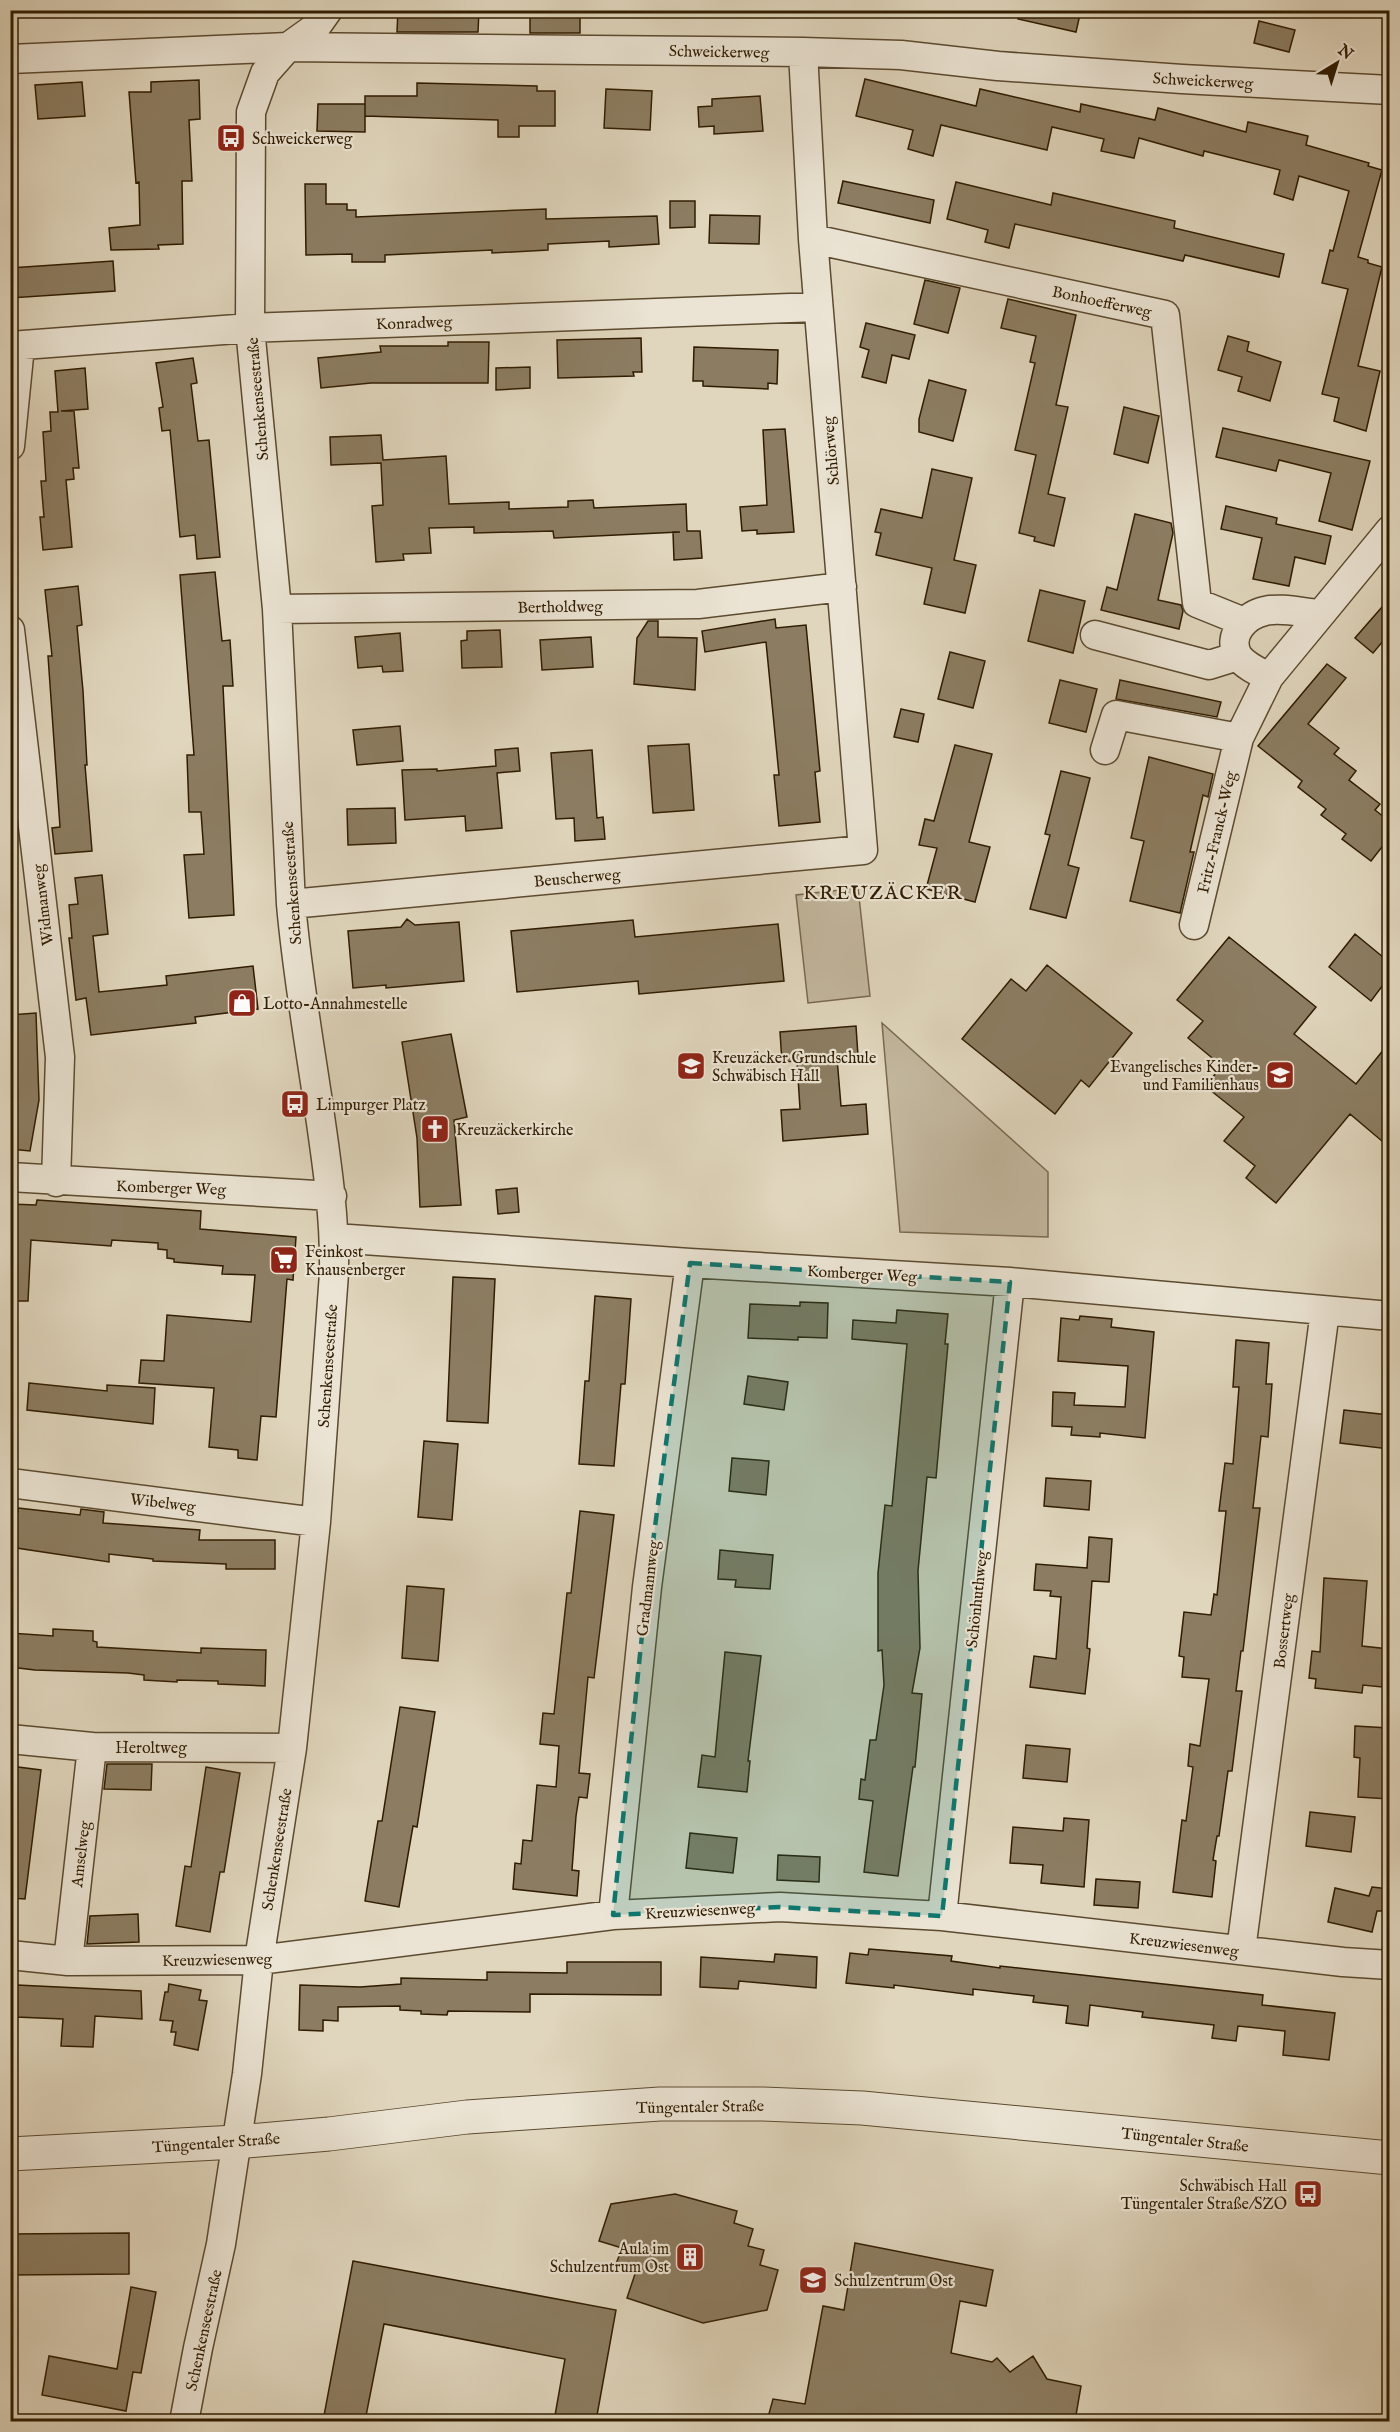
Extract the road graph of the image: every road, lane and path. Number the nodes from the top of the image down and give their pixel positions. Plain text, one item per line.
1 (328, 10) edge
2 (288, 47) junction
3 (803, 52) junction
4 (10, 60) edge
5 (1389, 90) edge
6 (813, 239) junction
7 (818, 307) junction
8 (250, 328) junction
9 (15, 346) edge
10 (10, 446) edge
11 (1389, 530) edge
12 (842, 587) junction
13 (277, 609) junction
14 (1321, 614) junction
15 (1244, 622) junction
16 (10, 630) edge
17 (1095, 635) dead end
18 (1238, 656) junction
19 (1269, 677) junction
20 (1239, 738) junction
21 (1106, 750) dead end
22 (863, 850) joint
23 (291, 904) junction
24 (1194, 925) dead end
25 (10, 1178) edge
26 (56, 1182) junction
27 (332, 1196) junction
28 (334, 1238) junction
29 (690, 1263) junction
30 (1010, 1282) junction
31 (1325, 1311) junction
32 (1389, 1316) edge
33 (10, 1483) edge
34 (316, 1522) junction
35 (10, 1739) edge
36 (92, 1747) junction
37 (292, 1748) junction
38 (613, 1915) junction
39 (942, 1916) junction
40 (1241, 1950) junction
41 (10, 1955) edge
42 (259, 1960) junction
43 (68, 1961) junction
44 (1389, 1965) edge
45 (236, 2142) junction
46 (10, 2154) edge
47 (1389, 2158) edge
48 (184, 2421) edge

1 - 2 street, Schenkenseestraße
2 - 3 street, Schweickerweg
2 - 4 street, Schweickerweg
2 - 8 street, Schenkenseestraße
3 - 5 street, Schweickerweg
3 - 6 street, Schlörweg
6 - 7 street, Schlörweg
6 - 15 street, Bonhoefferweg
7 - 8 street, Konradweg
7 - 12 street, Schlörweg
8 - 9 street, Konradweg
8 - 13 street, Schenkenseestraße
9 - 10 street
11 - 14 street, Fritz-Franck-Weg
12 - 13 street, Bertholdweg
12 - 22 street, Schlörweg
13 - 23 street, Schenkenseestraße
14 - 15 street
14 - 19 street, Fritz-Franck-Weg
15 - 18 street
16 - 26 street, Widmanweg
17 - 18 street
18 - 19 street
19 - 20 street, Fritz-Franck-Weg
20 - 21 street
20 - 24 street, Fritz-Franck-Weg
22 - 23 street, Beuscherweg
23 - 27 street, Schenkenseestraße
25 - 26 street, Komberger Weg
26 - 27 street, Komberger Weg
27 - 28 street, Schenkenseestraße
28 - 29 street, Komberger Weg
28 - 34 street, Schenkenseestraße
29 - 30 street, Komberger Weg
29 - 38 street, Gradmannweg
30 - 31 street, Komberger Weg
30 - 39 street, Schönhuthweg
31 - 32 street, Komberger Weg
31 - 40 street, Bossertweg
33 - 34 street, Wibelweg
34 - 37 street, Schenkenseestraße
35 - 36 street, Heroltweg
36 - 37 street, Heroltweg
36 - 43 street, Amselweg
37 - 42 street, Schenkenseestraße
38 - 39 street, Kreuzwiesenweg
38 - 42 street, Kreuzwiesenweg
39 - 40 street, Kreuzwiesenweg
40 - 44 street, Kreuzwiesenweg
41 - 43 street, Kreuzwiesenweg
42 - 43 street, Kreuzwiesenweg
42 - 45 street, Schenkenseestraße
45 - 46 street, Tüngentaler Straße
45 - 47 street, Tüngentaler Straße
45 - 48 street, Schenkenseestraße

